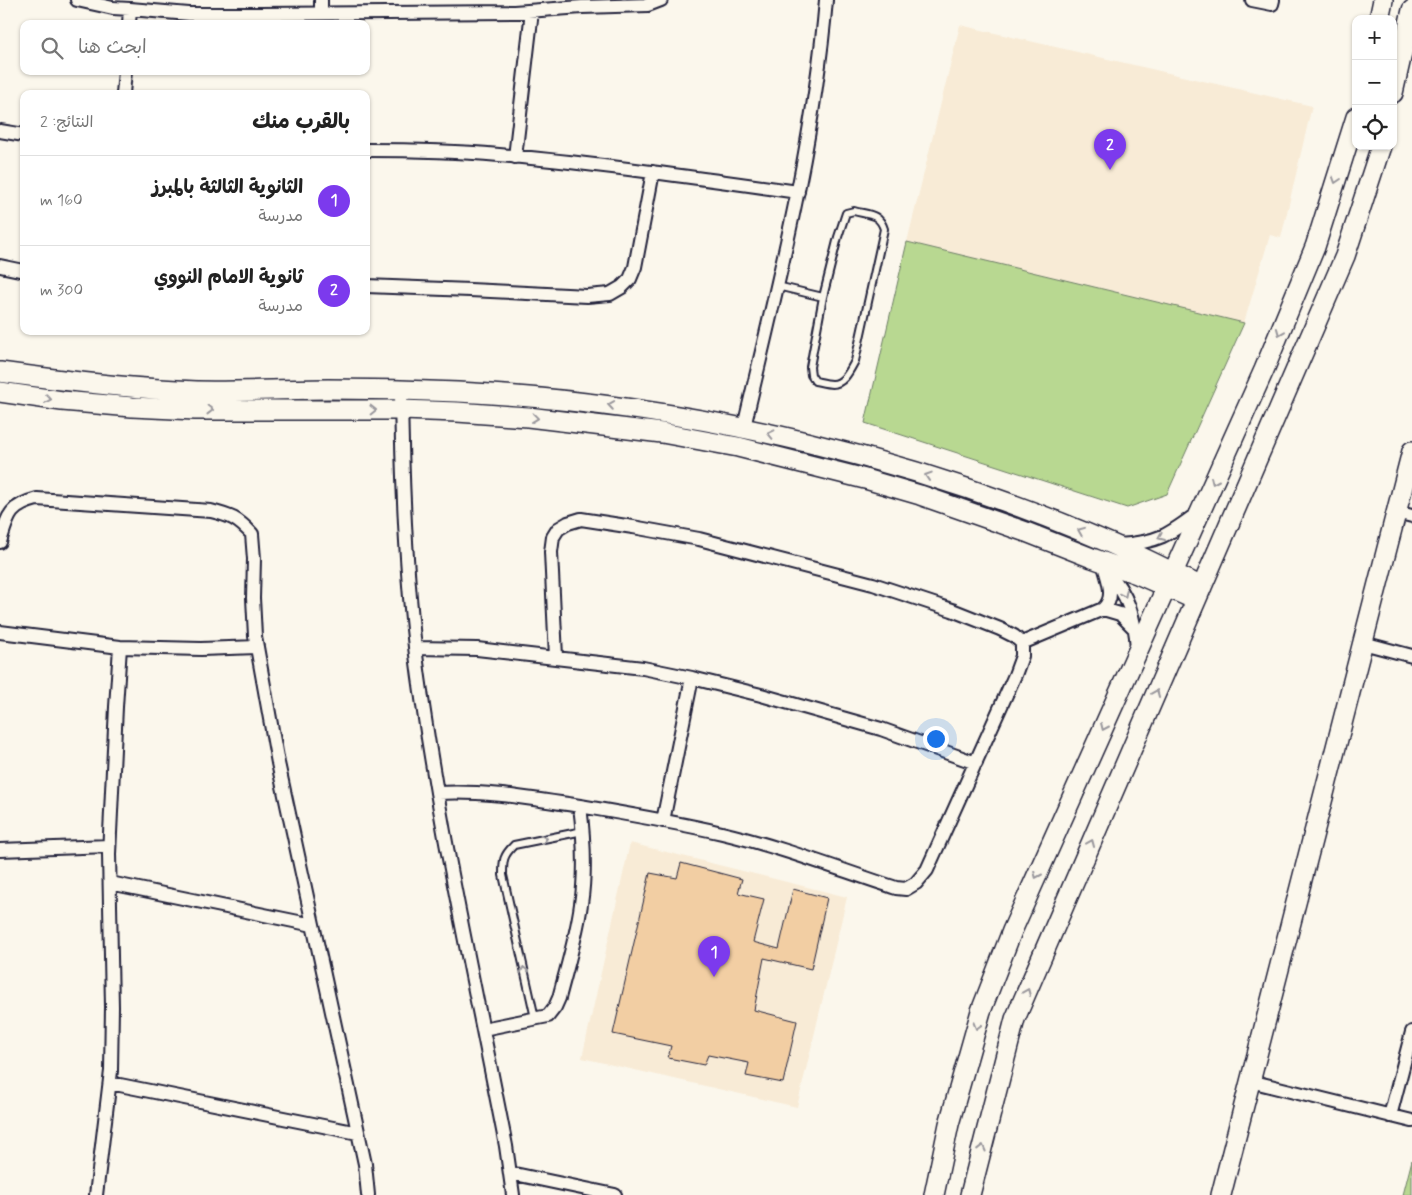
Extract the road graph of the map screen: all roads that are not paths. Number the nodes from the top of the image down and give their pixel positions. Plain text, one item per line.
1 (77, 0) edge
2 (321, 0) edge
3 (661, 0) edge
4 (826, 0) edge
5 (1252, 0) edge
6 (1273, 0) edge
7 (1383, 0) edge
8 (130, 9) junction
9 (1412, 10) edge
10 (532, 11) junction
11 (321, 13) junction
12 (1380, 15) edge
13 (129, 20) edge
14 (125, 75) edge
15 (1397, 76) edge
16 (123, 90) edge
17 (1352, 130) edge
18 (0, 131) edge
19 (20, 134) edge
20 (370, 150) edge
21 (1380, 150) edge
22 (515, 157) junction
23 (653, 172) junction
24 (798, 192) junction
25 (0, 266) edge
26 (20, 270) edge
27 (370, 286) edge
28 (777, 286) junction
29 (823, 297) junction
30 (0, 372) edge
31 (401, 390) junction
32 (0, 392) edge
33 (401, 410) junction
34 (744, 427) junction
35 (1412, 451) edge
36 (1201, 510) junction
37 (1404, 514) edge
38 (0, 542) edge
39 (1114, 545) junction
40 (1098, 563) junction
41 (1170, 580) junction
42 (1199, 594) junction
43 (1103, 609) junction
44 (1135, 629) junction
45 (0, 632) edge
46 (1022, 643) junction
47 (1363, 643) junction
48 (120, 647) junction
49 (257, 647) junction
50 (415, 648) junction
51 (1137, 652) junction
52 (1412, 656) edge
53 (556, 657) junction
54 (692, 678) junction
55 (976, 763) junction
56 (436, 793) junction
57 (580, 806) junction
58 (663, 821) junction
59 (583, 831) junction
60 (109, 846) junction
61 (0, 850) edge
62 (110, 883) junction
63 (312, 925) junction
64 (535, 1018) junction
65 (483, 1029) junction
66 (1412, 1032) edge
67 (1250, 1081) junction
68 (110, 1083) junction
69 (1390, 1116) junction
70 (1412, 1121) edge
71 (358, 1133) junction
72 (510, 1173) junction
73 (96, 1195) edge
74 (368, 1195) edge
75 (513, 1195) edge
76 (615, 1195) edge
77 (934, 1195) edge
78 (970, 1195) edge
79 (1221, 1195) edge

1 - 8 street
2 - 11 street
3 - 10 street
4 - 24 street
5 - 6 street
7 - 12 street
8 - 11 street
8 - 13 street
9 - 15 street
10 - 11 street
10 - 22 street
14 - 16 street
17 -> 36 street
18 - 19 street
20 - 22 street
21 - 42 street
22 - 23 street
23 - 24 street
23 - 27 street
24 - 28 street
25 - 26 street
28 - 29 lane
28 - 34 street
29 - 29 lane
30 - 31 street
31 - 33 street
34 -> 31 street
32 -> 33 street
33 -> 40 street
33 - 50 street
39 -> 34 street
35 - 37 street
36 -> 39 street
36 - 41 street
37 - 47 street
38 - 49 street
39 - 41 street
40 - 41 street
40 - 43 street
40 -> 44 street
41 - 42 street
41 - 51 street
78 -> 42 street
43 - 44 street
43 - 46 street
44 - 51 street
45 - 48 street
46 - 53 street
46 - 55 street
47 - 52 street
47 - 67 street
48 - 49 street
48 - 60 street
49 - 63 street
50 - 53 street
50 - 56 street
51 -> 77 street
53 - 54 street
54 - 55 street
54 - 58 street
55 - 58 street
56 - 57 street
56 - 65 street
57 - 58 street
57 - 59 street
59 - 64 street
64 -> 59 lane
60 - 61 street
60 - 62 street
62 - 63 street
62 - 68 street
63 - 71 street
64 - 65 street
65 - 72 street
66 - 69 street
67 - 69 street
67 - 79 street
68 - 71 street
68 - 73 street
69 - 70 street
71 - 74 street
72 - 75 street
72 - 76 street

